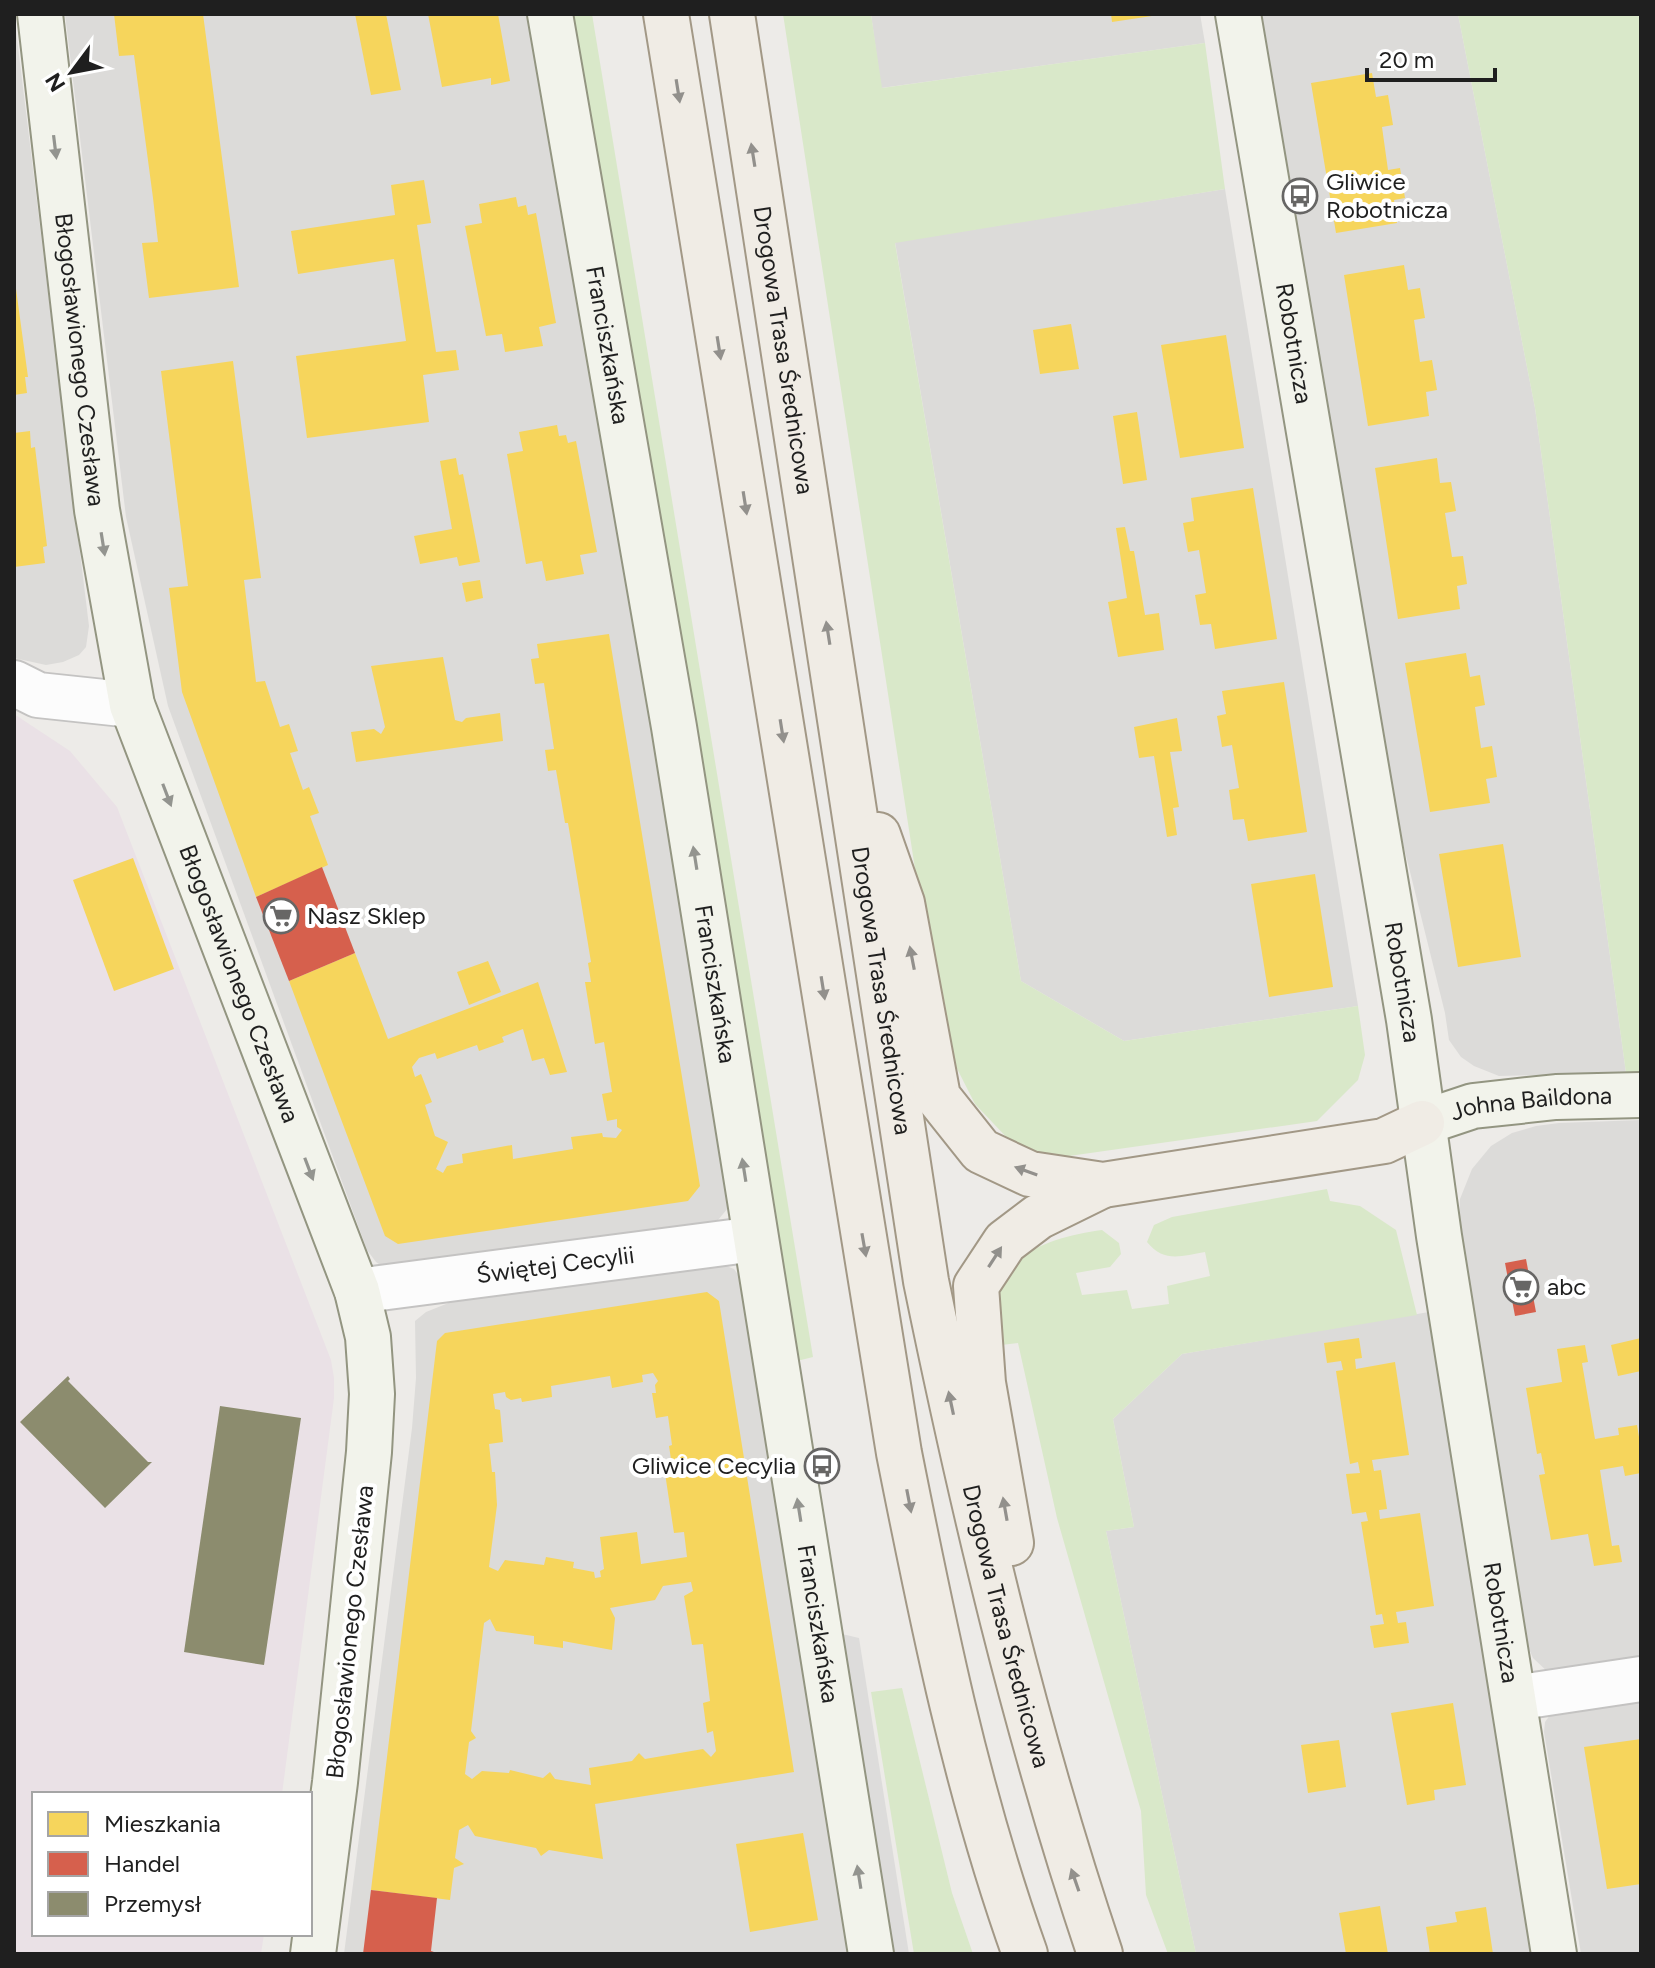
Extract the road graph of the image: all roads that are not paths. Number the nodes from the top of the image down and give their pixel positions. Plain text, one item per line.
1 (40, 14) edge
2 (550, 14) edge
3 (666, 14) edge
4 (732, 14) edge
5 (1238, 14) edge
6 (14, 683) edge
7 (132, 705) junction
8 (844, 738) junction
9 (1641, 1095) edge
10 (1422, 1123) junction
11 (1103, 1185) junction
12 (755, 1239) junction
13 (357, 1291) junction
14 (1007, 1643) junction
15 (1641, 1679) edge
16 (1514, 1698) junction
17 (313, 1954) edge
18 (871, 1954) edge
19 (1025, 1954) edge
20 (1100, 1954) edge
21 (1554, 1954) edge

1 -> 7 street, Błogosławionego Czesława
12 -> 2 street, Franciszkańska
3 -> 19 main road
8 -> 4 main road, Drogowa Trasa Średnicowa
5 - 10 street, Robotnicza
6 - 7 street
7 -> 13 street, Błogosławionego Czesława
11 -> 8 main road
14 -> 8 main road, Drogowa Trasa Średnicowa
9 - 10 street, Johna Baildona
10 - 11 main road
10 - 16 street, Robotnicza
14 -> 11 main road
12 - 13 street, Świętej Cecylii
18 -> 12 street, Franciszkańska
13 - 17 street, Błogosławionego Czesława
20 -> 14 main road, Drogowa Trasa Średnicowa
15 - 16 street
16 - 21 street, Robotnicza

